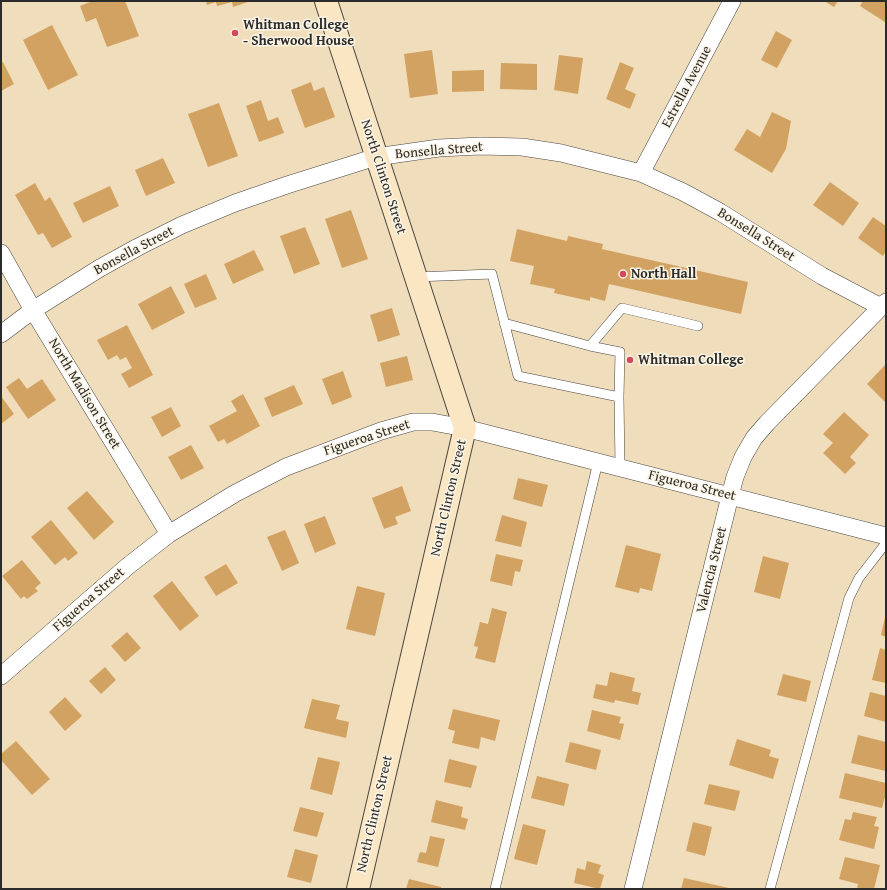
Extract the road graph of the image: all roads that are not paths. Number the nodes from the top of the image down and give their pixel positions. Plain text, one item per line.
1 (326, 1) edge
2 (732, 1) edge
3 (376, 157) junction
4 (641, 173) junction
5 (1, 253) edge
6 (416, 277) junction
7 (883, 305) edge
8 (33, 310) junction
9 (504, 323) junction
10 (698, 326) dead end
11 (1, 334) edge
12 (590, 346) junction
13 (619, 397) junction
14 (465, 428) junction
15 (598, 462) junction
16 (620, 468) junction
17 (730, 496) junction
18 (169, 534) junction
19 (886, 536) edge
20 (886, 543) edge
21 (1, 676) edge
22 (358, 889) edge
23 (496, 889) edge
24 (633, 889) edge
25 (770, 889) edge

1 - 3 main road, North Clinton Street
2 - 4 street, Estrella Avenue
3 - 4 street, Bonsella Street
3 - 6 main road, North Clinton Street
3 - 8 street, Bonsella Street
4 - 7 street, Bonsella Street
5 - 8 street, North Madison Street
6 - 9 lane
6 - 14 main road, North Clinton Street
7 - 17 street, Valencia Street
8 - 11 street, Bonsella Street
8 - 18 street, North Madison Street
9 - 12 lane
9 - 13 lane
10 - 12 lane
12 - 13 lane
13 - 16 lane
14 - 15 street, Figueroa Street
14 - 18 street, Figueroa Street
14 - 22 main road, North Clinton Street
15 - 16 street, Figueroa Street
15 - 23 lane
16 - 17 street, Figueroa Street
17 - 19 street, Figueroa Street
17 - 24 street, Valencia Street
18 - 21 street, Figueroa Street
20 - 25 lane

